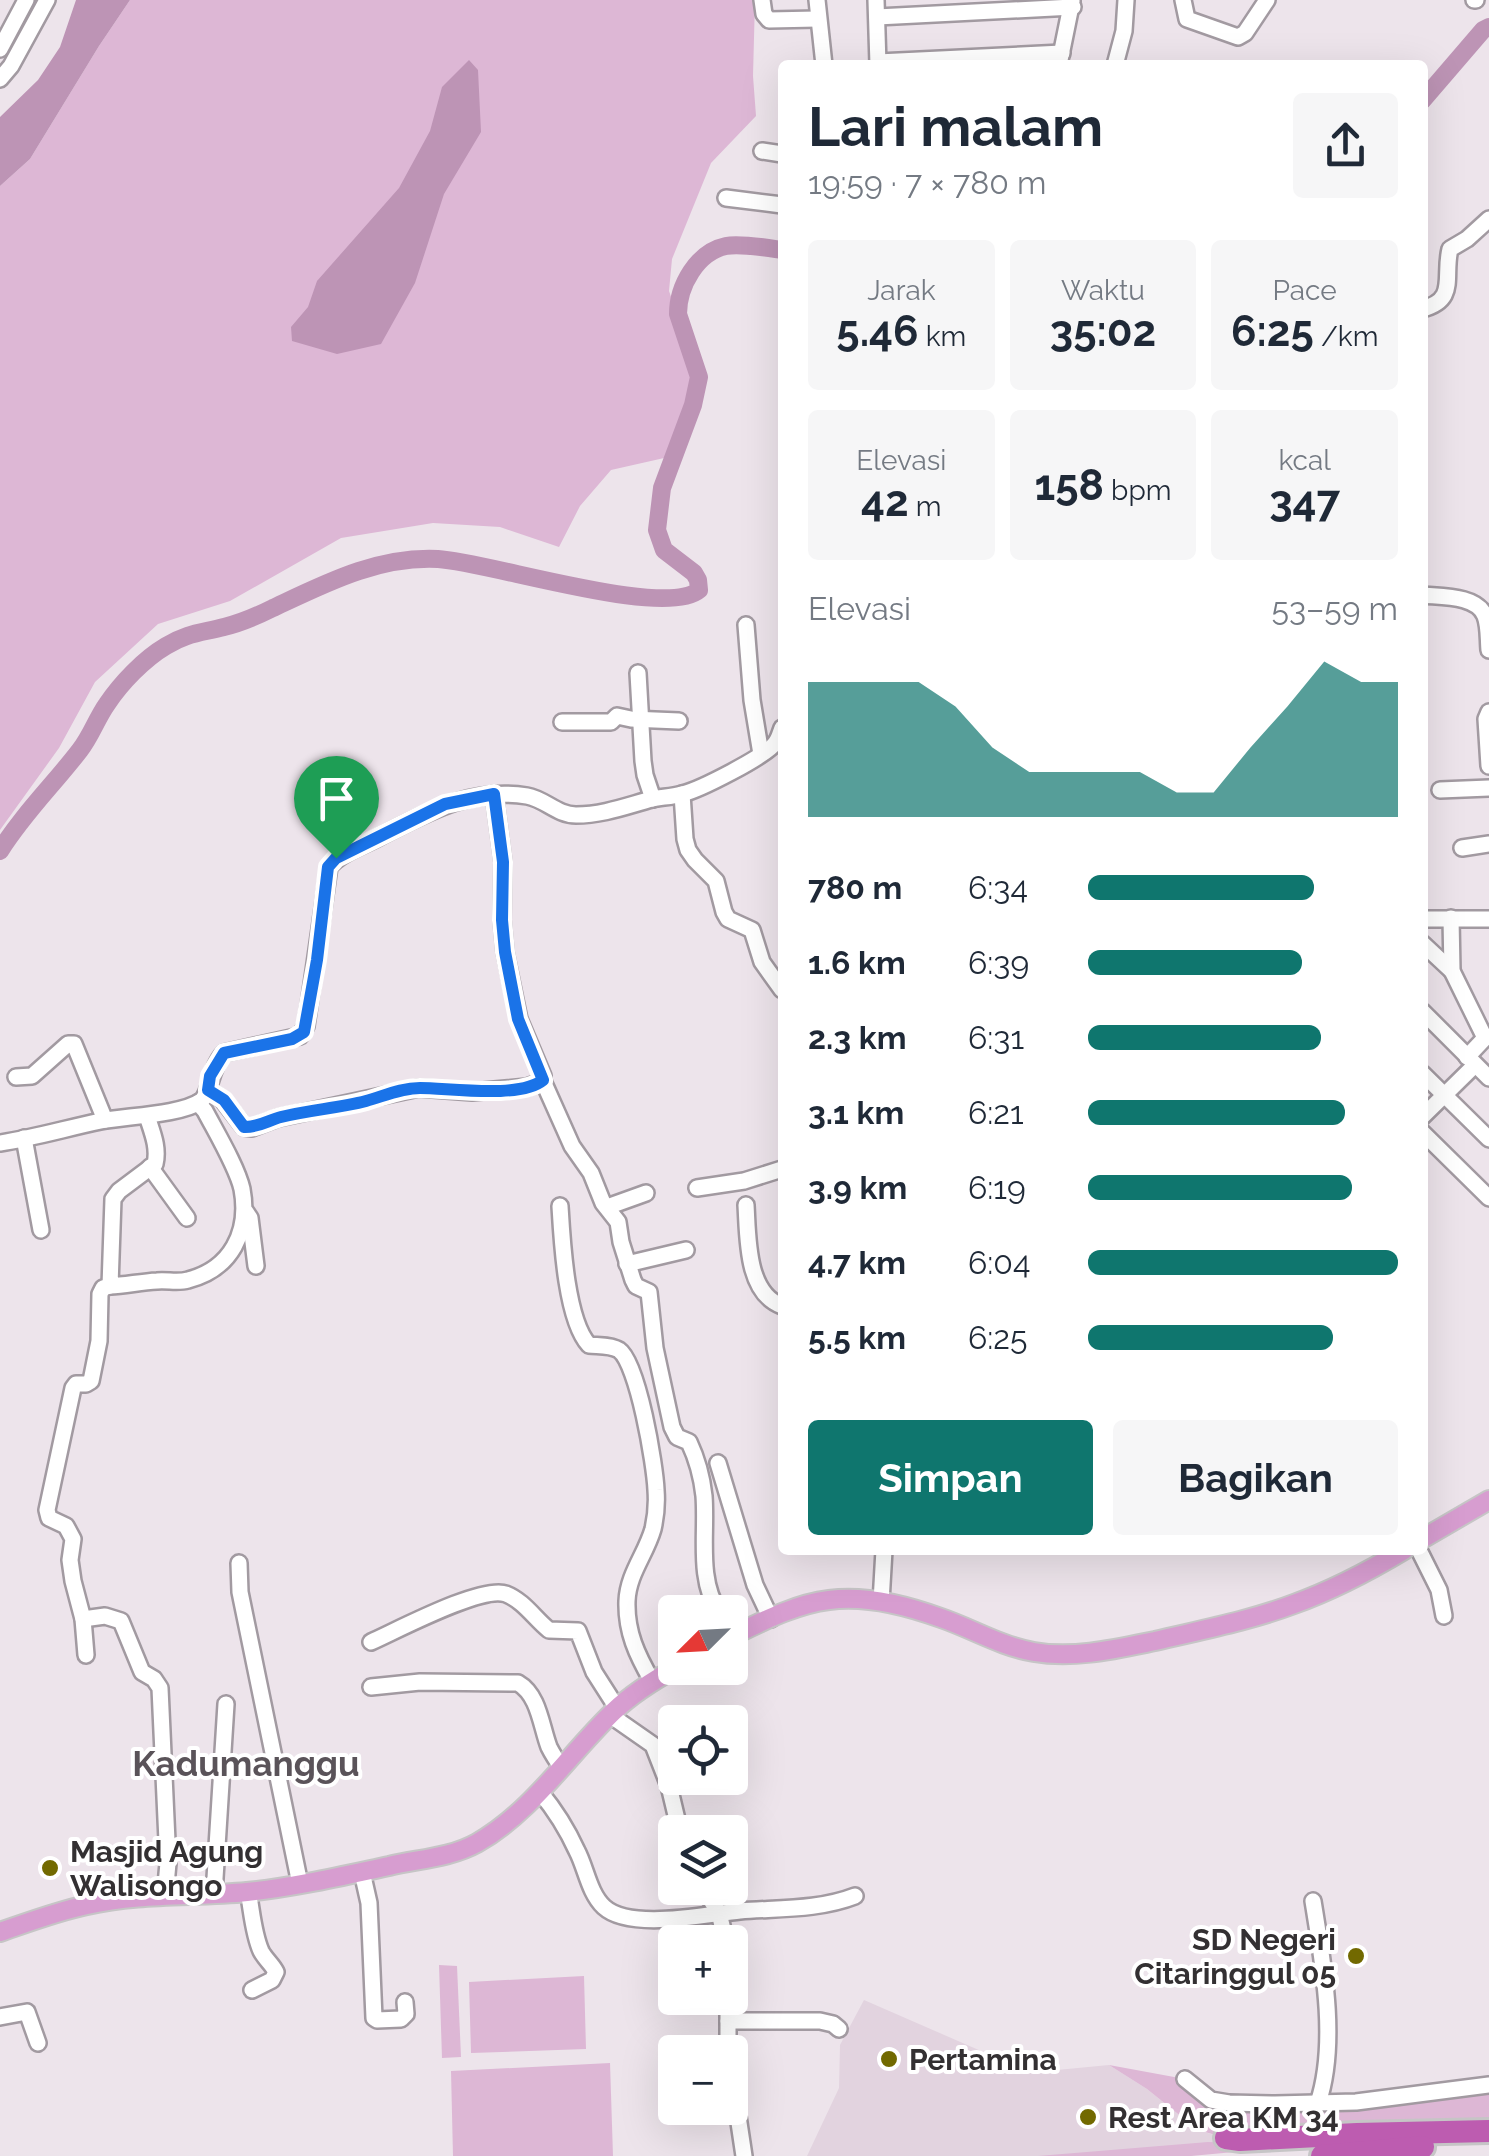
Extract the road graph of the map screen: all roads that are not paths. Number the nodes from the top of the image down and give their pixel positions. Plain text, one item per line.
1 (26, 0) edge
2 (47, 0) edge
3 (762, 0) edge
4 (816, 0) edge
5 (876, 0) edge
6 (1126, 0) edge
7 (1183, 0) edge
8 (1267, 0) edge
9 (1072, 4) edge
10 (877, 17) junction
11 (817, 19) junction
12 (0, 49) edge
13 (1061, 59) edge
14 (823, 60) edge
15 (878, 60) edge
16 (1016, 60) edge
17 (1116, 60) edge
18 (0, 79) edge
19 (762, 150) dead end
20 (778, 153) edge
21 (726, 198) dead end
22 (778, 204) edge
23 (1489, 219) edge
24 (1428, 307) edge
25 (1428, 595) edge
26 (1487, 615) edge
27 (746, 625) dead end
28 (1489, 650) edge
29 (638, 672) dead end
30 (1489, 712) edge
31 (641, 720) junction
32 (679, 721) dead end
33 (562, 722) dead end
34 (778, 743) edge
35 (761, 754) junction
36 (1489, 766) edge
37 (341, 769) dead end
38 (1489, 788) edge
39 (1440, 790) dead end
40 (494, 794) junction
41 (682, 794) junction
42 (654, 798) junction
43 (1489, 844) edge
44 (1462, 848) dead end
45 (352, 850) junction
46 (1451, 918) junction
47 (1428, 919) edge
48 (1489, 919) edge
49 (1428, 949) edge
50 (1452, 971) junction
51 (778, 984) edge
52 (1428, 1017) edge
53 (1471, 1060) junction
54 (16, 1077) dead end
55 (1489, 1078) edge
56 (1428, 1079) edge
57 (543, 1081) junction
58 (208, 1090) junction
59 (1444, 1095) junction
60 (198, 1104) junction
61 (1428, 1112) edge
62 (147, 1116) junction
63 (105, 1120) junction
64 (24, 1138) junction
65 (1428, 1138) edge
66 (1489, 1140) edge
67 (0, 1143) edge
68 (150, 1167) junction
69 (778, 1169) edge
70 (696, 1188) dead end
71 (646, 1193) dead end
72 (1489, 1198) edge
73 (560, 1206) dead end
74 (746, 1206) dead end
75 (607, 1207) junction
76 (243, 1210) junction
77 (187, 1218) dead end
78 (42, 1230) dead end
79 (686, 1250) dead end
80 (627, 1264) junction
81 (256, 1266) dead end
82 (110, 1286) junction
83 (778, 1304) edge
84 (718, 1463) dead end
85 (1489, 1500) edge
86 (1428, 1536) edge
87 (884, 1555) edge
88 (1395, 1555) edge
89 (1422, 1555) edge
90 (239, 1562) dead end
91 (710, 1595) edge
92 (881, 1602) junction
93 (1444, 1616) dead end
94 (772, 1618) junction
95 (83, 1619) junction
96 (748, 1627) edge
97 (371, 1642) dead end
98 (86, 1655) dead end
99 (658, 1678) edge
100 (652, 1681) junction
101 (371, 1686) dead end
102 (226, 1704) dead end
103 (614, 1711) junction
104 (562, 1768) junction
105 (540, 1792) junction
106 (676, 1815) edge
107 (362, 1872) junction
108 (300, 1884) junction
109 (248, 1892) junction
110 (214, 1894) junction
111 (164, 1896) junction
112 (855, 1896) dead end
113 (1314, 1902) dead end
114 (714, 1905) edge
115 (719, 1913) junction
116 (722, 1925) edge
117 (0, 1932) edge
118 (252, 1990) dead end
119 (406, 2002) dead end
120 (728, 2015) edge
121 (0, 2016) edge
122 (728, 2021) junction
123 (840, 2029) dead end
124 (728, 2035) edge
125 (38, 2042) dead end
126 (1185, 2079) dead end
127 (1489, 2085) edge
128 (1318, 2103) junction
129 (739, 2125) edge
130 (1489, 2131) edge
131 (1226, 2138) dead end
132 (1489, 2140) edge
133 (744, 2156) edge
134 (1322, 2156) edge

1 - 12 street
2 - 18 street
3 - 11 street
4 - 11 street
5 - 10 street
6 - 17 street
7 - 8 street
9 - 10 street
9 - 13 street
10 - 15 street
11 - 14 street
13 - 16 street
19 - 20 street
21 - 22 street
23 - 24 street
25 - 26 street
26 - 28 street
27 - 35 street
29 - 31 street
30 - 36 street
31 - 32 street
31 - 33 street
31 - 42 street
34 - 35 street
35 - 41 street
37 - 45 street
38 - 39 street
40 - 42 street
40 - 45 street
40 - 57 street
41 - 42 street
41 - 51 street
43 - 44 street
45 - 58 street
46 - 47 street
46 - 48 street
46 - 50 street
49 - 50 street
50 - 53 street
52 - 53 street
53 - 55 street
53 - 59 street
54 - 63 street
56 - 59 street
57 - 58 street
57 - 75 street
58 - 60 street
59 - 61 street
59 - 66 street
60 - 62 street
60 - 76 street
62 - 63 street
62 - 68 street
63 - 64 street
64 - 67 street
64 - 78 street
65 - 72 street
68 - 77 street
68 - 82 street
69 - 70 street
71 - 75 street
73 - 100 street
74 - 83 street
75 - 80 street
76 - 81 street
76 - 82 street
79 - 80 street
80 - 91 street
82 - 95 street
84 - 94 street
85 - 86 main road
87 - 92 street
88 - 92 main road
89 - 93 street
90 - 108 street
92 - 94 main road
94 - 96 main road
95 - 98 street
95 - 111 street
97 - 103 street
99 - 100 main road
100 - 103 main road
101 - 104 street
102 - 110 street
103 - 104 main road
103 - 106 street
104 - 105 main road
105 - 107 main road
105 - 115 street
107 - 108 main road
107 - 119 street
108 - 109 main road
109 - 110 main road
109 - 118 street
110 - 111 main road
111 - 117 main road
112 - 115 street
113 - 128 street
114 - 115 street
115 - 116 street
120 - 122 street
121 - 125 street
122 - 123 street
122 - 124 street
126 - 128 street
127 - 128 street
129 - 133 street
130 - 131 highway
132 - 134 highway

